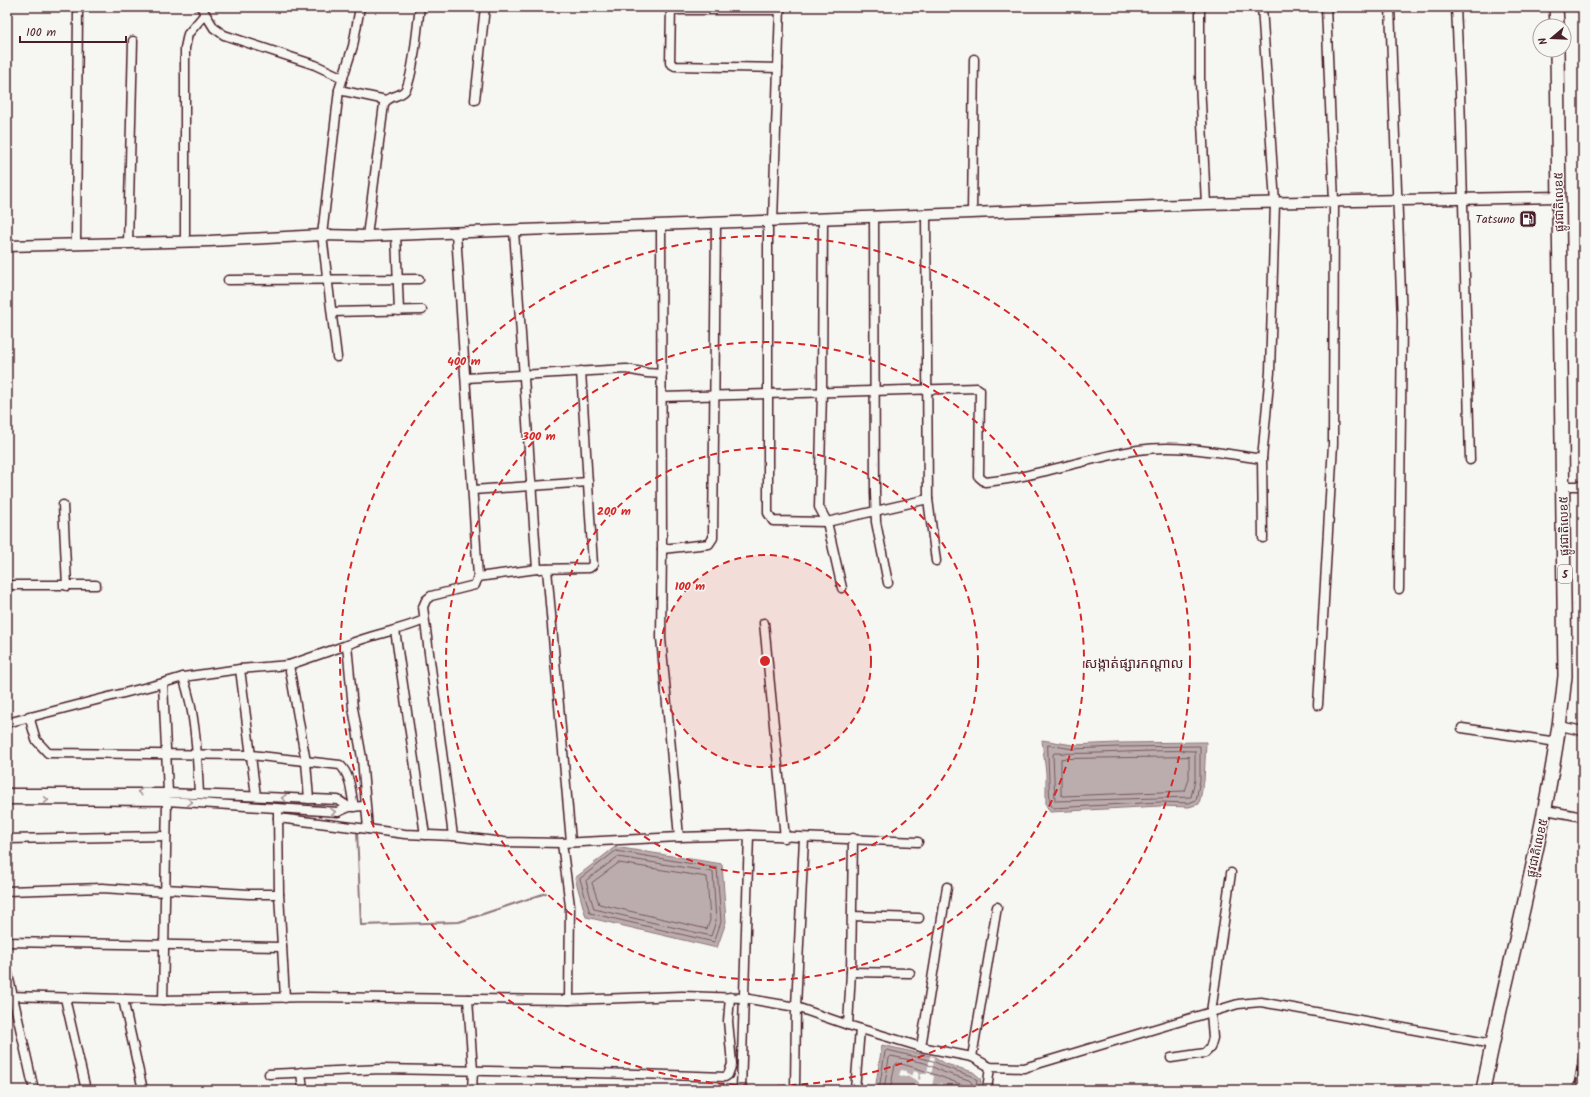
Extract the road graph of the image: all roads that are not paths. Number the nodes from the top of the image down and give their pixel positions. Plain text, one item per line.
1 (360, 7) edge
2 (420, 7) edge
3 (485, 7) edge
4 (1200, 7) edge
5 (1262, 7) edge
6 (1326, 7) edge
7 (1390, 7) edge
8 (1456, 7) edge
9 (1556, 7) edge
10 (671, 8) edge
11 (780, 9) edge
12 (78, 10) dead end
13 (203, 11) edge
14 (1557, 18) edge
15 (133, 42) dead end
16 (1557, 58) edge
17 (974, 59) dead end
18 (778, 68) junction
19 (343, 78) junction
20 (339, 90) junction
21 (386, 100) junction
22 (476, 100) dead end
23 (1559, 197) junction
24 (1463, 200) junction
25 (1397, 201) junction
26 (1334, 202) junction
27 (1275, 203) junction
28 (1206, 204) junction
29 (972, 213) junction
30 (926, 215) junction
31 (874, 217) junction
32 (823, 219) junction
33 (771, 221) junction
34 (716, 223) junction
35 (661, 225) junction
36 (514, 230) junction
37 (456, 233) junction
38 (322, 235) junction
39 (396, 235) junction
40 (367, 236) junction
41 (185, 241) junction
42 (128, 242) junction
43 (76, 244) junction
44 (7, 246) edge
45 (398, 279) junction
46 (419, 279) dead end
47 (228, 280) dead end
48 (329, 280) junction
49 (422, 310) dead end
50 (398, 311) junction
51 (332, 312) junction
52 (337, 357) dead end
53 (581, 371) junction
54 (662, 374) junction
55 (524, 375) junction
56 (466, 378) junction
57 (928, 390) junction
58 (875, 391) junction
59 (822, 393) junction
60 (768, 394) junction
61 (716, 396) junction
62 (662, 397) junction
63 (1262, 459) junction
64 (1470, 460) dead end
65 (588, 482) junction
66 (531, 486) junction
67 (1563, 486) junction
68 (1583, 486) edge
69 (473, 490) junction
70 (928, 499) junction
71 (63, 505) dead end
72 (876, 511) junction
73 (827, 522) junction
74 (1263, 538) dead end
75 (662, 549) junction
76 (936, 561) dead end
77 (537, 569) junction
78 (547, 569) junction
79 (478, 577) junction
80 (888, 583) dead end
81 (7, 585) edge
82 (96, 585) dead end
83 (67, 586) junction
84 (842, 588) dead end
85 (1399, 589) dead end
86 (424, 620) junction
87 (764, 623) dead end
88 (395, 630) junction
89 (346, 645) junction
90 (289, 665) junction
91 (240, 668) junction
92 (184, 677) junction
93 (163, 683) junction
94 (1318, 705) dead end
95 (29, 716) junction
96 (7, 723) edge
97 (1560, 726) junction
98 (1462, 728) dead end
99 (1583, 731) edge
100 (1557, 742) junction
101 (167, 755) junction
102 (197, 755) junction
103 (251, 755) junction
104 (306, 762) junction
105 (7, 793) edge
106 (199, 794) junction
107 (256, 796) junction
108 (167, 797) junction
109 (310, 799) junction
110 (7, 800) edge
111 (365, 806) junction
112 (351, 807) junction
113 (277, 808) junction
114 (1546, 810) junction
115 (1583, 817) edge
116 (278, 818) junction
117 (368, 829) junction
118 (425, 835) junction
119 (166, 836) junction
120 (453, 836) junction
121 (679, 836) junction
122 (749, 836) junction
123 (785, 838) junction
124 (804, 838) junction
125 (853, 838) junction
126 (7, 839) edge
127 (571, 842) junction
128 (918, 842) dead end
129 (562, 843) junction
130 (1231, 873) dead end
131 (947, 887) dead end
132 (165, 890) junction
133 (7, 891) edge
134 (279, 894) junction
135 (996, 907) dead end
136 (852, 916) junction
137 (919, 918) dead end
138 (7, 942) edge
139 (164, 945) junction
140 (282, 947) junction
141 (7, 970) edge
142 (851, 972) junction
143 (910, 973) dead end
144 (10, 996) edge
145 (730, 997) junction
146 (65, 998) junction
147 (285, 998) junction
148 (743, 998) junction
149 (123, 999) junction
150 (468, 999) junction
151 (163, 1000) junction
152 (569, 1000) junction
153 (796, 1007) junction
154 (1211, 1012) junction
155 (848, 1025) junction
156 (860, 1029) junction
157 (1492, 1044) junction
158 (921, 1047) junction
159 (972, 1057) junction
160 (1171, 1058) dead end
161 (990, 1067) junction
162 (473, 1071) junction
163 (302, 1072) junction
164 (268, 1074) dead end
165 (34, 1090) edge
166 (86, 1090) edge
167 (143, 1090) edge
168 (303, 1090) edge
169 (472, 1090) edge
170 (741, 1090) edge
171 (795, 1090) edge
172 (855, 1090) edge
173 (987, 1090) edge
174 (1483, 1090) edge

1 - 19 street
2 - 21 street
3 - 22 street
4 - 28 street
5 - 27 street
6 - 26 street
7 - 25 street
8 - 24 street
9 - 14 highway
10 - 11 street
10 - 18 street
11 - 18 street
12 - 43 street
13 - 19 street
13 - 41 street
15 - 42 street
16 - 23 highway, ផ្លូវជាតិលេខ៥ / 5
17 - 29 street
18 - 33 street
19 - 20 street
20 - 21 street
20 - 38 street
21 - 40 street
23 - 24 street
23 - 67 highway, ផ្លូវជាតិលេខ៥ / 5
24 - 25 street
24 - 64 street
25 - 26 street
25 - 85 street
26 - 27 street
26 - 94 street
27 - 28 street
27 - 63 street
28 - 29 street
29 - 30 street
30 - 31 street
30 - 57 street
31 - 32 street
31 - 58 street
32 - 33 street
32 - 59 street
33 - 34 street
33 - 60 street
34 - 35 street
34 - 61 street
35 - 36 street
35 - 54 street
36 - 37 street
36 - 55 street
37 - 39 street
37 - 56 street
38 - 40 street
38 - 41 street
38 - 48 street
39 - 40 street
39 - 45 street
41 - 42 street
42 - 43 street
43 - 44 street
45 - 46 street
45 - 48 street
45 - 50 street
47 - 48 street
48 - 51 street
49 - 50 street
50 - 51 street
51 - 52 street
53 - 54 street
53 - 55 street
53 - 65 street
54 - 62 street
55 - 56 street
55 - 66 street
56 - 69 street
57 - 58 street
57 - 63 street
57 - 70 street
58 - 59 street
58 - 72 street
59 - 60 street
59 - 73 street
60 - 61 street
60 - 73 street
61 - 62 street
61 - 75 street
62 - 75 street
63 - 74 street
65 - 66 street
65 - 78 street
66 - 69 street
66 - 77 street
67 - 68 street
67 - 97 highway, ផ្លូវជាតិលេខ៥ / 5
69 - 79 street
70 - 72 street
70 - 76 street
71 - 83 street
72 - 73 street
72 - 80 street
73 - 84 street
75 - 121 street
77 - 78 street
77 - 79 street
78 - 127 street
79 - 86 street
81 - 83 street
82 - 83 street
86 - 88 street
86 - 120 street
87 - 123 street
88 - 89 street
88 - 118 street
89 - 90 street
89 - 111 street
90 - 91 street
90 - 104 street
91 - 92 street
91 - 103 street
92 - 93 street
92 - 102 street
93 - 95 street
93 - 101 street
95 - 96 street
95 - 101 street
97 - 99 street
97 - 100 highway, ផ្លូវជាតិលេខ៥ / 5
98 - 100 street
100 - 114 highway, ផ្លូវជាតិលេខ៥ / 5
101 - 102 street
101 - 108 street
102 - 103 street
102 - 106 street
103 - 104 street
103 - 107 street
104 - 109 street
104 - 112 street
108 -> 105 street
106 - 107 street
106 - 108 street
109 -> 107 street
110 -> 108 street
108 -> 113 street
108 - 119 street
109 - 112 street
111 - 112 street
111 - 117 street
113 -> 112 street
113 - 116 street
114 - 115 street
114 - 157 highway, ផ្លូវជាតិលេខ៥ / 5
116 - 117 street
116 - 134 street
117 - 118 street
118 - 120 street
119 - 126 street
119 - 132 street
120 - 129 street
121 - 122 street
121 - 127 street
122 - 123 street
122 - 148 street
123 - 124 street
124 - 125 street
124 - 153 street
125 - 128 street
125 - 136 street
127 - 129 street
129 - 152 street
130 - 154 street
131 - 158 street
132 - 133 street
132 - 134 street
132 - 139 street
134 - 140 street
135 - 159 street
136 - 137 street
136 - 142 street
138 - 139 street
139 - 140 street
139 - 151 street
140 - 147 street
141 - 144 street
142 - 143 street
142 - 155 street
144 - 146 street
144 - 165 street
145 - 148 street
145 - 152 street
145 - 162 street
146 - 149 street
146 - 166 street
147 - 150 street
147 - 151 street
148 - 153 street
148 - 170 street
149 - 151 street
149 - 167 street
150 - 152 street
150 - 162 street
153 - 155 street
153 - 171 street
154 - 157 street
154 - 160 street
154 - 161 street
155 - 156 street
156 - 158 street
156 - 172 street
157 - 174 highway, ផ្លូវជាតិលេខ៥ / 5
158 - 159 street
159 - 161 street
161 - 173 street
162 - 163 street
162 - 169 street
163 - 164 street
163 - 168 street

